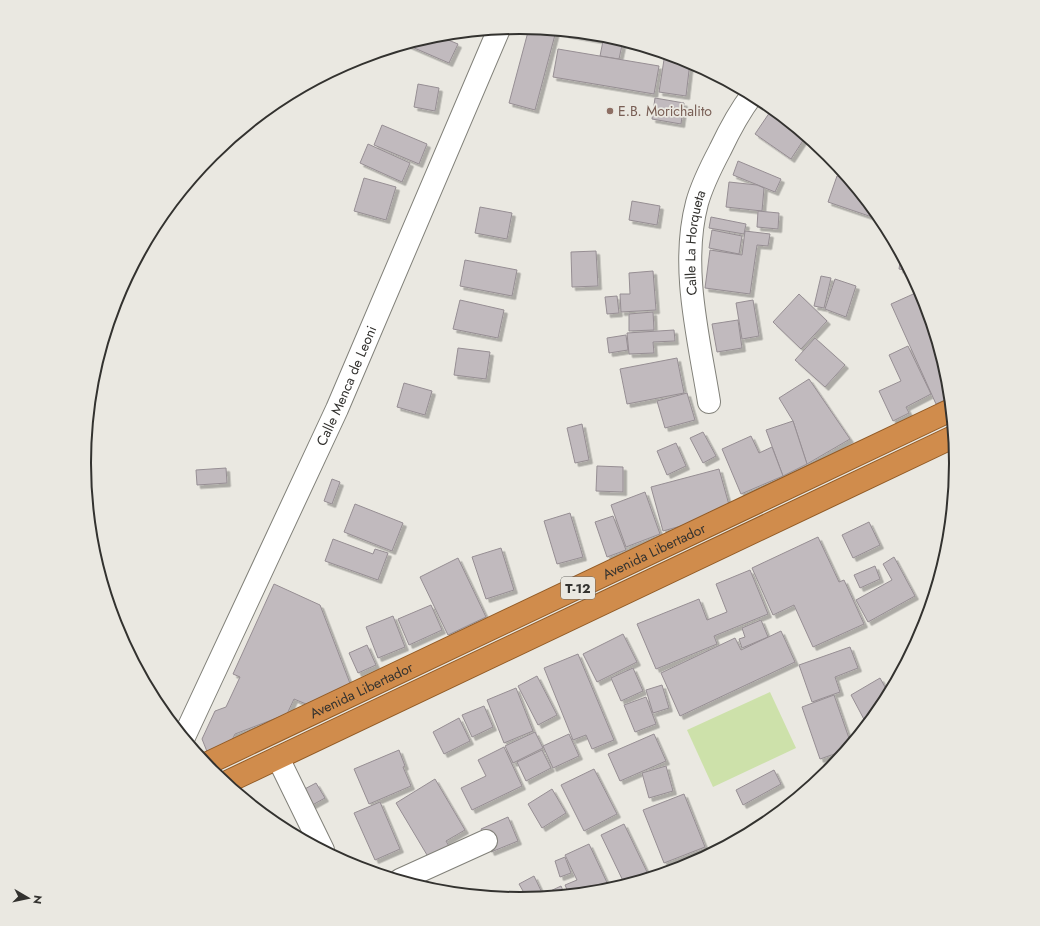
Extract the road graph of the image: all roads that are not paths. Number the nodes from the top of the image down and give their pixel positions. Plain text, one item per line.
1 (497, 35) edge
2 (749, 100) edge
3 (709, 402) dead end
4 (946, 413) edge
5 (948, 439) edge
6 (186, 732) edge
7 (278, 758) junction
8 (212, 761) edge
9 (231, 780) edge
10 (486, 841) dead end
11 (321, 843) edge
12 (408, 877) edge

1 - 6 street, Calle Menca de Leoni
2 - 3 street, Calle La Horqueta
4 - 8 highway, Avenida Libertador / T-12
5 - 7 highway, Avenida Libertador / T-12
7 - 9 highway, Avenida Libertador / T-12
7 - 11 street
10 - 12 street

